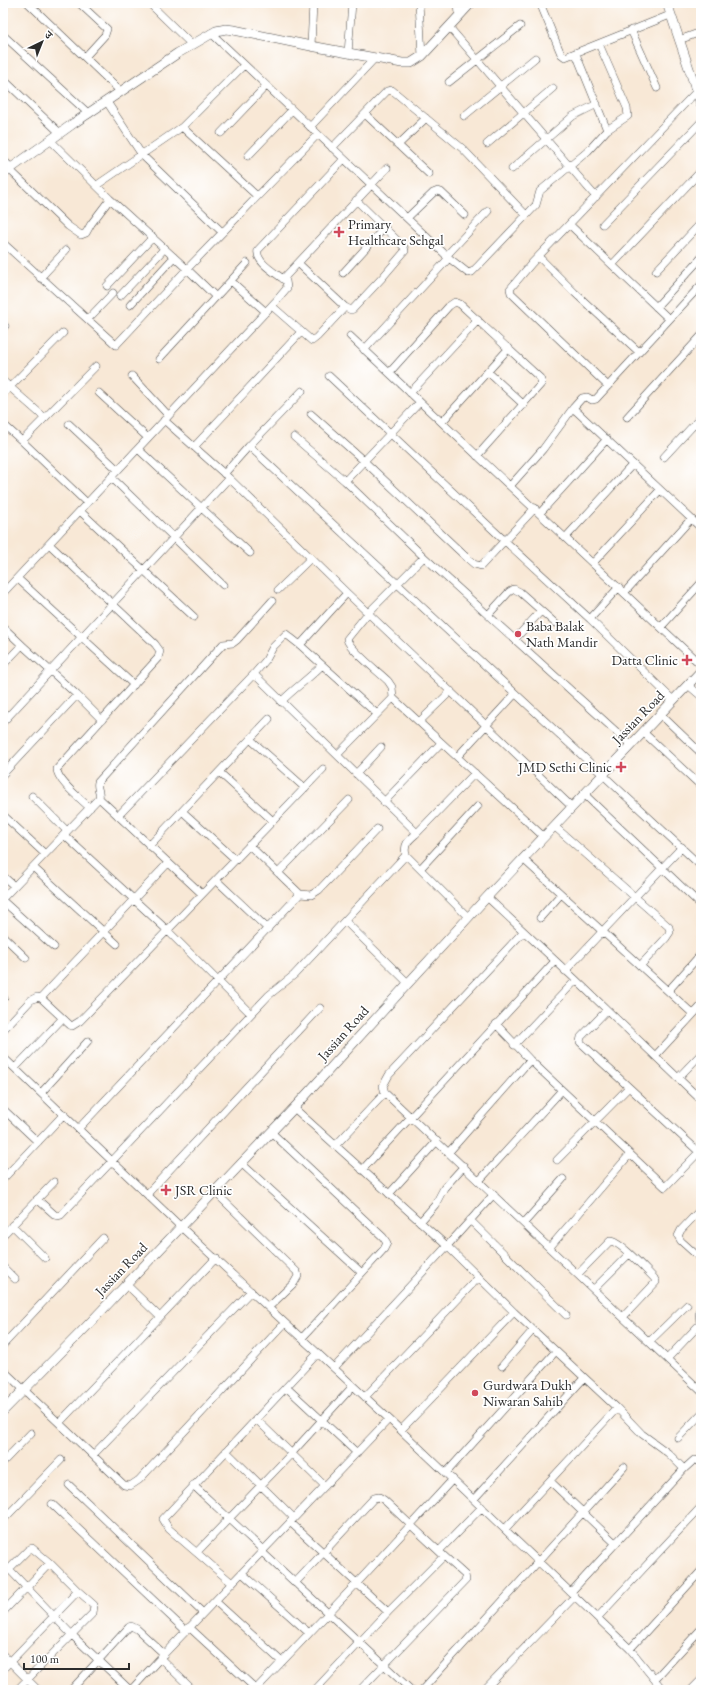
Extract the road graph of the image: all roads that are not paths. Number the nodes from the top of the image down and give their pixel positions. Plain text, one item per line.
1 (313, 3) edge
2 (352, 3) edge
3 (419, 3) edge
4 (458, 3) edge
5 (471, 3) edge
6 (540, 3) edge
7 (667, 3) edge
8 (83, 4) edge
9 (33, 5) edge
10 (154, 5) edge
11 (459, 15) junction
12 (670, 15) junction
13 (520, 26) dead end
14 (449, 27) junction
15 (632, 30) junction
16 (701, 32) edge
17 (212, 33) junction
18 (3, 35) edge
19 (679, 40) junction
20 (599, 44) junction
21 (192, 45) junction
22 (311, 46) junction
23 (348, 53) junction
24 (576, 54) junction
25 (422, 56) junction
26 (85, 57) junction
27 (375, 58) junction
28 (534, 58) dead end
29 (478, 59) junction
30 (244, 66) junction
31 (3, 79) edge
32 (449, 82) dead end
33 (500, 85) junction
34 (266, 86) junction
35 (697, 86) edge
36 (553, 88) dead end
37 (657, 88) dead end
38 (121, 92) junction
39 (107, 102) junction
40 (597, 104) junction
41 (701, 104) edge
42 (292, 110) junction
43 (523, 112) junction
44 (89, 114) junction
45 (365, 114) junction
46 (464, 116) dead end
47 (426, 118) junction
48 (701, 122) edge
49 (182, 127) junction
50 (310, 127) junction
51 (607, 130) junction
52 (60, 133) junction
53 (221, 134) dead end
54 (318, 134) junction
55 (546, 138) junction
56 (51, 141) junction
57 (487, 144) dead end
58 (398, 145) junction
59 (332, 148) junction
60 (142, 155) junction
61 (248, 156) dead end
62 (344, 159) junction
63 (3, 160) edge
64 (569, 165) junction
65 (387, 168) dead end
66 (512, 169) dead end
67 (8, 171) edge
68 (701, 171) edge
69 (429, 174) dead end
70 (371, 184) junction
71 (97, 185) junction
72 (257, 196) junction
73 (596, 197) junction
74 (110, 199) junction
75 (356, 200) junction
76 (488, 212) dead end
77 (465, 215) dead end
78 (526, 215) junction
79 (407, 218) junction
80 (701, 223) edge
81 (603, 224) dead end
82 (570, 225) junction
83 (385, 227) junction
84 (222, 232) junction
85 (153, 237) junction
86 (3, 243) edge
87 (165, 248) junction
88 (66, 250) dead end
89 (174, 257) junction
90 (448, 257) junction
91 (539, 257) junction
92 (701, 258) edge
93 (247, 263) dead end
94 (298, 263) junction
95 (612, 265) junction
96 (187, 268) junction
97 (656, 271) dead end
98 (343, 273) dead end
99 (40, 278) junction
100 (283, 279) junction
101 (231, 281) junction
102 (701, 285) edge
103 (107, 286) dead end
104 (113, 293) dead end
105 (120, 296) dead end
106 (216, 297) junction
107 (130, 305) dead end
108 (272, 306) junction
109 (345, 307) junction
110 (656, 307) junction
111 (266, 312) junction
112 (88, 319) junction
113 (669, 319) junction
114 (478, 320) junction
115 (300, 332) junction
116 (63, 333) dead end
117 (350, 336) dead end
118 (700, 338) edge
119 (509, 348) junction
120 (364, 350) junction
121 (639, 352) junction
122 (159, 359) dead end
123 (96, 366) dead end
124 (488, 372) junction
125 (389, 373) junction
126 (132, 376) dead end
127 (329, 376) dead end
128 (3, 381) edge
129 (608, 386) junction
130 (9, 387) junction
131 (302, 391) dead end
132 (99, 393) dead end
133 (410, 393) junction
134 (3, 394) edge
135 (420, 402) junction
136 (524, 405) junction
137 (573, 408) junction
138 (310, 414) dead end
139 (166, 417) junction
140 (627, 417) dead end
141 (701, 417) edge
142 (45, 418) junction
143 (442, 422) junction
144 (3, 424) edge
145 (69, 424) dead end
146 (391, 433) junction
147 (294, 437) dead end
148 (148, 438) junction
149 (607, 439) junction
150 (22, 441) junction
151 (249, 446) junction
152 (194, 447) junction
153 (138, 449) junction
154 (477, 456) junction
155 (664, 457) dead end
156 (364, 461) junction
157 (633, 464) junction
158 (118, 470) junction
159 (226, 476) junction
160 (111, 477) junction
161 (345, 481) junction
162 (511, 485) junction
163 (660, 490) junction
164 (87, 503) junction
165 (201, 508) junction
166 (80, 511) junction
167 (537, 511) junction
168 (691, 519) junction
169 (701, 528) edge
170 (174, 537) junction
171 (566, 538) junction
172 (504, 541) junction
173 (48, 544) junction
174 (250, 553) dead end
175 (424, 557) junction
176 (311, 558) junction
177 (593, 563) junction
178 (143, 570) junction
179 (17, 578) junction
180 (701, 583) edge
181 (397, 584) junction
182 (223, 585) dead end
183 (278, 590) dead end
184 (622, 590) junction
185 (3, 593) edge
186 (347, 593) junction
187 (272, 601) dead end
188 (112, 604) junction
189 (541, 611) junction
190 (368, 613) junction
191 (488, 615) junction
192 (194, 617) dead end
193 (590, 619) junction
194 (555, 623) dead end
195 (3, 627) edge
196 (661, 627) junction
197 (82, 636) junction
198 (515, 639) junction
199 (22, 645) junction
200 (300, 645) junction
201 (3, 665) edge
202 (322, 665) junction
203 (701, 665) edge
204 (50, 671) junction
205 (701, 671) edge
206 (254, 674) junction
207 (688, 684) junction
208 (134, 685) junction
209 (450, 691) junction
210 (515, 694) junction
211 (77, 695) junction
212 (701, 696) edge
213 (393, 698) junction
214 (673, 700) junction
215 (281, 702) junction
216 (377, 714) junction
217 (660, 714) junction
218 (269, 719) dead end
219 (102, 720) junction
220 (3, 722) edge
221 (419, 722) junction
222 (486, 725) junction
223 (643, 732) junction
224 (250, 739) junction
225 (441, 743) junction
226 (631, 745) junction
227 (381, 747) dead end
228 (701, 753) edge
229 (337, 755) junction
230 (457, 757) junction
231 (323, 769) dead end
232 (219, 772) junction
233 (475, 773) junction
234 (3, 774) edge
235 (356, 774) junction
236 (602, 776) junction
237 (701, 786) edge
238 (305, 788) junction
239 (584, 794) junction
240 (32, 796) dead end
241 (99, 798) junction
242 (349, 800) dead end
243 (384, 802) junction
244 (478, 806) dead end
245 (572, 807) junction
246 (90, 808) junction
247 (182, 811) junction
248 (3, 815) edge
249 (118, 816) junction
250 (273, 821) junction
251 (554, 826) junction
252 (377, 829) dead end
253 (65, 833) junction
254 (416, 834) junction
255 (544, 837) junction
256 (250, 845) junction
257 (149, 846) junction
258 (682, 847) junction
259 (45, 854) junction
260 (406, 855) junction
261 (523, 859) junction
262 (236, 860) junction
263 (168, 863) junction
264 (701, 866) edge
265 (32, 867) junction
266 (662, 868) junction
267 (420, 869) junction
268 (278, 873) junction
269 (3, 876) edge
270 (216, 880) junction
271 (14, 886) junction
272 (202, 894) junction
273 (300, 894) junction
274 (561, 894) junction
275 (486, 897) junction
276 (635, 897) junction
277 (3, 899) edge
278 (133, 899) junction
279 (701, 905) edge
280 (468, 917) junction
281 (540, 918) dead end
282 (345, 921) junction
283 (268, 929) junction
284 (167, 930) junction
285 (103, 932) junction
286 (523, 932) junction
287 (603, 932) junction
288 (3, 936) edge
289 (118, 944) dead end
290 (54, 947) dead end
291 (701, 954) edge
292 (26, 958) dead end
293 (555, 961) junction
294 (640, 966) junction
295 (565, 971) junction
296 (576, 980) junction
297 (218, 981) junction
298 (408, 983) junction
299 (668, 991) junction
300 (41, 998) junction
301 (701, 1006) edge
302 (320, 1008) dead end
303 (607, 1010) junction
304 (251, 1014) junction
305 (693, 1014) junction
306 (62, 1019) junction
307 (496, 1024) junction
308 (3, 1030) edge
309 (88, 1041) dead end
310 (514, 1045) junction
311 (701, 1054) edge
312 (655, 1056) junction
313 (3, 1057) edge
314 (530, 1060) junction
315 (15, 1068) junction
316 (678, 1078) junction
317 (628, 1088) junction
318 (562, 1090) junction
319 (41, 1093) junction
320 (385, 1093) junction
321 (701, 1100) edge
322 (294, 1108) junction
323 (3, 1109) edge
324 (64, 1114) junction
325 (412, 1116) junction
326 (596, 1122) junction
327 (79, 1128) junction
328 (271, 1132) junction
329 (437, 1141) junction
330 (38, 1142) junction
331 (335, 1146) junction
332 (700, 1151) edge
333 (449, 1152) junction
334 (630, 1154) junction
335 (557, 1160) dead end
336 (113, 1161) junction
337 (241, 1163) junction
338 (464, 1166) junction
339 (362, 1170) junction
340 (4, 1175) edge
341 (563, 1179) dead end
342 (480, 1181) junction
343 (54, 1182) dead end
344 (214, 1191) junction
345 (148, 1194) junction
346 (389, 1194) junction
347 (494, 1194) junction
348 (37, 1199) junction
349 (701, 1209) edge
350 (470, 1220) junction
351 (420, 1222) junction
352 (524, 1223) junction
353 (12, 1225) junction
354 (181, 1227) junction
355 (3, 1235) edge
356 (103, 1238) dead end
357 (447, 1246) junction
358 (550, 1248) junction
359 (629, 1254) junction
360 (45, 1258) dead end
361 (216, 1258) junction
362 (701, 1259) edge
363 (3, 1267) edge
364 (362, 1273) junction
365 (578, 1274) junction
366 (479, 1277) junction
367 (15, 1279) dead end
368 (126, 1284) junction
369 (594, 1289) junction
370 (251, 1291) junction
371 (687, 1305) dead end
372 (701, 1306) edge
373 (269, 1307) junction
374 (514, 1312) junction
375 (566, 1315) dead end
376 (160, 1317) junction
377 (623, 1318) junction
378 (285, 1323) junction
379 (533, 1330) junction
380 (302, 1338) junction
381 (649, 1342) junction
382 (3, 1345) edge
383 (556, 1351) junction
384 (318, 1353) junction
385 (668, 1359) junction
386 (502, 1366) dead end
387 (334, 1368) junction
388 (3, 1370) edge
389 (584, 1378) junction
390 (353, 1386) junction
391 (286, 1387) junction
392 (24, 1390) junction
393 (701, 1391) edge
394 (365, 1397) junction
395 (618, 1408) junction
396 (3, 1411) edge
397 (701, 1414) edge
398 (256, 1419) junction
399 (389, 1419) junction
400 (321, 1420) junction
401 (59, 1423) junction
402 (401, 1430) junction
403 (31, 1433) dead end
404 (678, 1438) dead end
405 (226, 1451) junction
406 (356, 1453) junction
407 (291, 1454) junction
408 (93, 1455) junction
409 (61, 1460) dead end
410 (701, 1461) edge
411 (3, 1462) edge
412 (624, 1467) dead end
413 (684, 1469) junction
414 (446, 1473) junction
415 (452, 1479) junction
416 (550, 1481) junction
417 (70, 1485) dead end
418 (193, 1485) junction
419 (261, 1486) junction
420 (325, 1486) junction
421 (474, 1499) junction
422 (52, 1504) dead end
423 (482, 1507) junction
424 (701, 1507) edge
425 (583, 1513) junction
426 (229, 1518) junction
427 (3, 1520) edge
428 (292, 1520) junction
429 (411, 1525) junction
430 (505, 1529) junction
431 (615, 1543) junction
432 (263, 1551) junction
433 (196, 1552) junction
434 (324, 1553) junction
435 (442, 1554) junction
436 (539, 1561) junction
437 (50, 1564) junction
438 (9, 1569) junction
439 (701, 1571) edge
440 (242, 1573) junction
441 (3, 1575) edge
442 (232, 1583) junction
443 (295, 1583) junction
444 (357, 1584) junction
445 (27, 1588) junction
446 (78, 1591) junction
447 (573, 1594) junction
448 (215, 1601) junction
449 (3, 1612) edge
450 (388, 1612) junction
451 (203, 1613) junction
452 (328, 1613) junction
453 (54, 1617) junction
454 (598, 1617) junction
455 (188, 1629) junction
456 (701, 1629) edge
457 (309, 1633) junction
458 (71, 1634) junction
459 (360, 1643) junction
460 (630, 1649) junction
461 (3, 1655) edge
462 (162, 1656) junction
463 (98, 1660) junction
464 (10, 1662) junction
465 (282, 1662) junction
466 (384, 1665) junction
467 (3, 1669) edge
468 (27, 1679) junction
469 (655, 1679) junction
470 (701, 1680) edge
471 (17, 1690) edge
472 (38, 1690) edge
473 (70, 1690) edge
474 (130, 1690) edge
475 (193, 1690) edge
476 (256, 1690) edge
477 (315, 1690) edge
478 (360, 1690) edge
479 (411, 1690) edge
480 (422, 1690) edge
481 (484, 1690) edge
482 (663, 1690) edge
483 (691, 1690) edge

1 - 22 street
2 - 23 street
3 - 25 street
4 - 11 street
5 - 11 street
6 - 24 street
7 - 12 street
8 - 26 street
9 - 26 street
10 - 21 street
11 - 14 street
12 - 15 street
12 - 19 street
13 - 29 street
14 - 25 street
14 - 29 street
15 - 20 street
15 - 37 street
16 - 19 street
17 - 21 street
17 - 22 street
17 - 30 street
18 - 44 street
19 - 35 street
20 - 24 street
20 - 51 street
21 - 38 street
22 - 23 street
23 - 27 street
24 - 40 street
25 - 27 street
26 - 38 street
27 - 50 street
28 - 33 street
29 - 32 street
29 - 33 street
30 - 34 street
30 - 49 street
31 - 52 street
33 - 43 street
33 - 46 street
34 - 42 street
34 - 53 street
35 - 41 street
35 - 73 street
36 - 43 street
38 - 39 street
39 - 44 street
39 - 60 street
40 - 51 street
40 - 55 street
42 - 50 street
42 - 61 street
43 - 55 street
43 - 57 street
44 - 52 street
45 - 47 street
45 - 58 street
45 - 59 street
47 - 58 street
47 - 78 street
48 - 81 street
49 - 60 street
49 - 72 street
50 - 54 street
51 - 64 street
52 - 56 street
54 - 59 street
54 - 72 street
55 - 64 street
55 - 66 street
56 - 67 street
56 - 71 street
58 - 69 street
59 - 62 street
60 - 71 street
60 - 84 street
62 - 70 street
62 - 100 street
63 - 67 street
64 - 73 street
64 - 78 street
65 - 70 street
67 - 74 street
68 - 95 street
70 - 75 street
70 - 79 street
71 - 74 street
72 - 84 street
73 - 82 street
74 - 85 street
75 - 83 street
75 - 94 street
76 - 90 street
77 - 79 street
78 - 90 street
79 - 90 street
80 - 97 street
82 - 91 street
82 - 95 street
83 - 98 street
83 - 109 street
84 - 96 street
85 - 87 street
85 - 103 street
86 - 99 street
87 - 89 street
87 - 105 street
88 - 99 street
89 - 96 street
89 - 107 street
90 - 120 street
91 - 121 street
91 - 129 street
92 - 110 street
93 - 101 street
94 - 100 street
94 - 109 street
95 - 110 street
96 - 106 street
96 - 112 street
99 - 112 street
100 - 108 street
101 - 106 street
101 - 111 street
102 - 113 street
104 - 112 street
106 - 122 street
108 - 111 street
108 - 115 street
109 - 115 street
110 - 113 street
111 - 139 street
113 - 121 street
114 - 119 street
114 - 125 street
114 - 133 street
115 - 152 street
116 - 130 street
117 - 120 street
118 - 140 street
119 - 124 street
119 - 136 street
120 - 125 street
121 - 129 street
123 - 142 street
124 - 136 street
124 - 143 street
125 - 133 street
126 - 139 street
127 - 146 street
128 - 130 street
129 - 137 street
130 - 134 street
130 - 142 street
131 - 151 street
132 - 148 street
133 - 135 street
135 - 143 street
135 - 146 street
136 - 154 street
137 - 149 street
137 - 162 street
138 - 156 street
139 - 148 street
139 - 152 street
141 - 155 street
142 - 150 street
143 - 154 street
144 - 150 street
145 - 158 street
146 - 156 street
146 - 172 street
147 - 161 street
148 - 153 street
149 - 157 street
149 - 167 street
150 - 164 street
151 - 159 street
151 - 181 street
152 - 159 street
153 - 158 street
153 - 165 street
154 - 162 street
156 - 161 street
156 - 172 street
157 - 163 street
157 - 171 street
158 - 160 street
159 - 165 street
159 - 176 street
160 - 164 street
160 - 170 street
161 - 175 street
162 - 167 street
163 - 168 street
163 - 177 street
164 - 166 street
165 - 170 street
165 - 174 street
166 - 173 street
166 - 178 street
167 - 171 street
167 - 172 street
168 - 169 street
168 - 184 street
170 - 178 street
170 - 182 street
171 - 177 street
172 - 193 street
173 - 179 street
173 - 188 street
175 - 181 street
175 - 191 street
176 - 183 street
176 - 186 street
177 - 184 street
178 - 188 street
178 - 192 street
179 - 185 street
179 - 197 street
180 - 196 street
181 - 190 street
181 - 210 street
184 - 193 street
184 - 196 street
186 - 190 street
186 - 200 street
187 - 241 street
188 - 197 street
188 - 208 street
189 - 191 street
189 - 194 street
189 - 198 street
190 - 209 street
190 - 213 street
191 - 198 street
193 - 214 street
195 - 199 street
196 - 203 street
197 - 204 street
197 - 208 street
198 - 226 street
199 - 201 street
199 - 204 street
200 - 202 street
200 - 206 street
202 - 215 street
202 - 216 street
204 - 211 street
204 - 220 street
205 - 207 street, Jassian Road
206 - 215 street
206 - 249 street
207 - 212 street
207 - 214 street, Jassian Road
208 - 219 street
209 - 221 street
209 - 222 street
210 - 222 street
210 - 236 street
211 - 219 street
211 - 234 street
213 - 216 street
213 - 221 street
214 - 217 street, Jassian Road
215 - 229 street
216 - 229 street
217 - 223 street, Jassian Road
217 - 228 street
218 - 224 street
219 - 246 street
221 - 225 street
222 - 230 street
222 - 245 street
223 - 226 street, Jassian Road
223 - 237 street
224 - 232 street
224 - 238 street
225 - 230 street
225 - 243 street
226 - 236 street, Jassian Road
227 - 235 street
229 - 235 street
230 - 233 street
231 - 238 street
232 - 247 street
232 - 250 street
233 - 254 street
233 - 255 street
235 - 243 street
236 - 239 street, Jassian Road
236 - 258 street
238 - 250 street
239 - 245 street, Jassian Road
239 - 266 street
240 - 253 street
241 - 246 street
241 - 249 street
242 - 268 street
243 - 254 street
244 - 267 street
245 - 251 street, Jassian Road
246 - 253 street
247 - 257 street
247 - 262 street
248 - 259 street
249 - 257 street
250 - 256 street
251 - 255 street, Jassian Road
251 - 276 street
252 - 273 street
253 - 259 street
253 - 278 street
254 - 260 street
255 - 261 street, Jassian Road
256 - 262 street
256 - 268 street
257 - 263 street
258 - 264 street
258 - 266 street
259 - 265 street
260 - 267 street
260 - 282 street
261 - 274 street
261 - 275 street, Jassian Road
262 - 270 street
263 - 272 street
263 - 278 street
265 - 271 street
265 - 285 street
266 - 276 street
266 - 279 street
267 - 280 street
268 - 273 street
269 - 271 street
270 - 272 street
270 - 283 street
271 - 277 street
272 - 284 street
273 - 283 street
274 - 281 street
274 - 287 street
275 - 280 street, Jassian Road
275 - 286 street
276 - 287 street
276 - 294 street
277 - 290 street
278 - 284 street
278 - 285 street
280 - 298 street, Jassian Road
282 - 298 street
282 - 304 street
283 - 297 street
284 - 297 street
284 - 306 street
285 - 289 street
285 - 300 street
286 - 293 street
286 - 320 street
287 - 294 street
287 - 295 street
288 - 292 street
291 - 299 street
293 - 295 street
293 - 307 street
294 - 299 street
295 - 296 street
296 - 303 street
296 - 310 street
297 - 304 street
297 - 327 street
298 - 322 street, Jassian Road
299 - 305 street
300 - 306 street
300 - 308 street
301 - 305 street
302 - 345 street
303 - 312 street
303 - 317 street
304 - 336 street
305 - 312 street
306 - 315 street
307 - 310 street
307 - 325 street
309 - 319 street
310 - 314 street
311 - 316 street
312 - 316 street
313 - 315 street
314 - 318 street
314 - 333 street
315 - 319 street
316 - 321 street
317 - 326 street
317 - 332 street
318 - 326 street
318 - 342 street
319 - 324 street
320 - 325 street
320 - 331 street
322 - 328 street, Jassian Road
322 - 331 street
323 - 330 street
324 - 327 street
324 - 330 street
325 - 329 street
325 - 339 street
326 - 334 street
326 - 335 street
327 - 336 street
328 - 337 street, Jassian Road
328 - 364 street
329 - 333 street
329 - 346 street
330 - 340 street
331 - 339 street
332 - 334 street
333 - 338 street
334 - 358 street
336 - 345 street
336 - 348 street
337 - 344 street, Jassian Road
337 - 364 street
338 - 342 street
338 - 351 street
339 - 346 street
341 - 352 street
342 - 347 street
343 - 348 street
344 - 354 street, Jassian Road
344 - 373 street
345 - 354 street
346 - 351 street
347 - 350 street
347 - 352 street
348 - 353 street
349 - 362 street
350 - 357 street
350 - 375 street
351 - 357 street
352 - 358 street
353 - 355 street
353 - 360 street
354 - 361 street
354 - 368 street, Jassian Road
356 - 382 street
357 - 366 street
357 - 387 street
358 - 365 street
359 - 365 street
359 - 369 street
359 - 377 street
361 - 370 street
361 - 376 street
363 - 367 street
364 - 380 street
365 - 369 street
366 - 374 street
366 - 394 street
368 - 376 street
368 - 392 street, Jassian Road
369 - 377 street
370 - 373 street
370 - 408 street
371 - 381 street
372 - 385 street
373 - 378 street
374 - 379 street
374 - 402 street
376 - 401 street
377 - 381 street
378 - 380 street
378 - 408 street
379 - 383 street
379 - 386 street
380 - 384 street
381 - 385 street
383 - 389 street
383 - 414 street
384 - 387 street
384 - 391 street
385 - 393 street
387 - 390 street
388 - 392 street
389 - 395 street
389 - 421 street
390 - 394 street
390 - 400 street
391 - 398 street
391 - 400 street
392 - 396 street, Jassian Road
392 - 401 street
394 - 399 street
395 - 413 street
395 - 416 street
397 - 404 street
398 - 405 street
398 - 407 street
399 - 402 street
399 - 406 street
400 - 406 street
400 - 407 street
401 - 408 street
402 - 414 street
403 - 411 street
405 - 418 street
405 - 419 street
406 - 420 street
407 - 419 street
407 - 420 street
409 - 427 street
410 - 413 street
412 - 425 street
413 - 431 street
414 - 415 street
415 - 421 street
415 - 429 street
416 - 425 street
416 - 430 street
417 - 451 street
418 - 426 street
418 - 433 street
419 - 426 street
419 - 428 street
420 - 428 street
421 - 423 street
422 - 455 street
423 - 430 street
423 - 435 street
424 - 454 street
425 - 431 street
425 - 436 street
426 - 432 street
426 - 433 street
428 - 432 street
428 - 434 street
429 - 434 street
429 - 435 street
429 - 444 street
430 - 436 street
431 - 447 street
432 - 440 street
432 - 443 street
433 - 442 street
434 - 443 street
434 - 444 street
435 - 450 street
435 - 466 street
436 - 447 street
436 - 480 street
437 - 438 street
437 - 445 street
437 - 446 street
438 - 441 street
438 - 445 street
439 - 460 street
440 - 442 street
440 - 457 street
442 - 448 street
443 - 452 street
444 - 450 street
444 - 452 street
445 - 449 street
445 - 453 street
446 - 453 street
446 - 458 street
447 - 454 street
447 - 481 street
448 - 451 street
448 - 465 street
450 - 459 street
451 - 455 street
452 - 457 street
452 - 459 street
453 - 458 street
453 - 464 street
454 - 460 street
455 - 462 street
455 - 476 street
456 - 469 street
457 - 465 street
458 - 463 street
458 - 468 street
459 - 466 street
459 - 477 street
460 - 469 street
461 - 464 street
462 - 463 street
462 - 474 street
462 - 475 street
463 - 473 street
463 - 474 street
464 - 467 street
464 - 468 street
465 - 476 street
466 - 478 street
466 - 479 street
468 - 471 street
468 - 472 street
469 - 482 street
470 - 483 street

